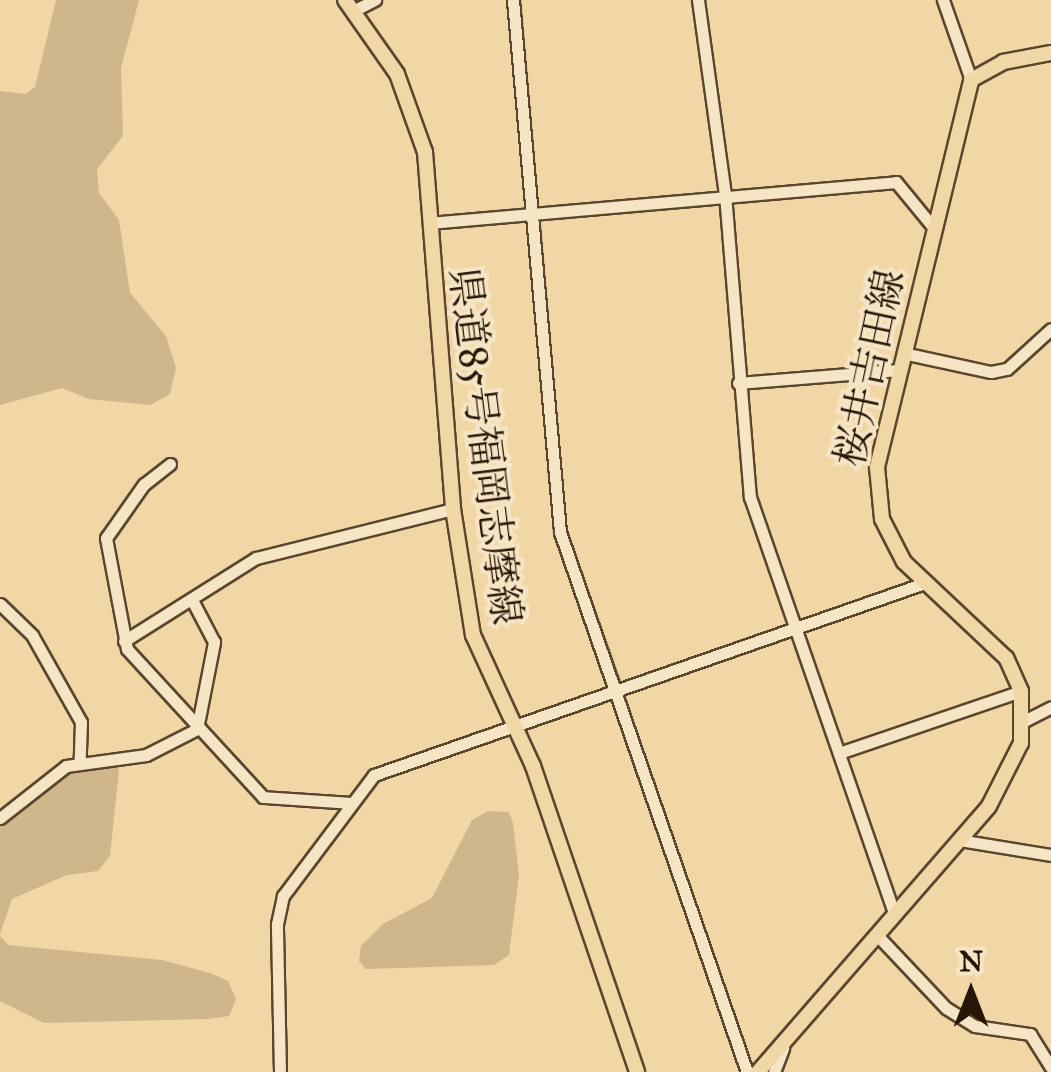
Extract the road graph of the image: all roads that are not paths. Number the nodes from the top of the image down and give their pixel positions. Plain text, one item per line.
1 (374, 0) edge
2 (513, 0) edge
3 (698, 0) edge
4 (943, 0) edge
5 (349, 5) edge
6 (1051, 53) edge
7 (970, 80) junction
8 (725, 194) junction
9 (532, 214) junction
10 (430, 223) junction
11 (934, 227) junction
12 (1051, 329) edge
13 (903, 353) junction
14 (898, 370) junction
15 (738, 383) junction
16 (170, 464) dead end
17 (453, 509) junction
18 (922, 584) junction
19 (192, 600) junction
20 (0, 604) edge
21 (799, 628) junction
22 (124, 641) junction
23 (614, 690) junction
24 (1021, 691) junction
25 (1051, 707) edge
26 (1024, 721) junction
27 (516, 723) junction
28 (197, 729) junction
29 (839, 754) junction
30 (80, 760) junction
31 (350, 803) junction
32 (0, 818) edge
33 (958, 840) junction
34 (1051, 854) edge
35 (894, 913) junction
36 (877, 934) junction
37 (784, 1044) junction
38 (1051, 1068) edge
39 (280, 1072) edge
40 (637, 1072) edge
41 (747, 1072) edge
42 (758, 1072) edge
43 (774, 1072) edge

1 - 5 street
2 - 9 street
3 - 8 street
4 - 7 street
5 - 10 main road, 県道85号福岡志摩線
6 - 7 main road
7 - 11 main road, 桜井吉田線
8 - 9 street
8 - 11 street
8 - 15 street
9 - 10 street
9 - 23 street
10 - 17 main road, 県道85号福岡志摩線
11 - 13 main road, 桜井吉田線
12 - 13 street
13 - 14 main road, 桜井吉田線
14 - 15 street
14 - 18 main road, 桜井吉田線
15 - 21 street
16 - 22 street
17 - 19 street
17 - 27 main road, 県道85号福岡志摩線
18 - 21 street
18 - 24 main road, 桜井吉田線
19 - 22 street
19 - 28 street
20 - 30 street
21 - 23 street
21 - 29 street
22 - 28 street
23 - 27 street
23 - 41 street
24 - 26 main road, 桜井吉田線
24 - 29 street
25 - 26 street
26 - 33 main road, 桜井吉田線
27 - 31 street
27 - 40 main road, 県道85号福岡志摩線
28 - 30 street
28 - 31 street
29 - 35 street
30 - 32 street
31 - 39 street
33 - 34 street
33 - 35 main road, 桜井吉田線
35 - 36 main road, 桜井吉田線
36 - 37 main road, 桜井吉田線
36 - 38 street
37 - 42 main road, 桜井吉田線
37 - 43 street, 桜井吉田線

